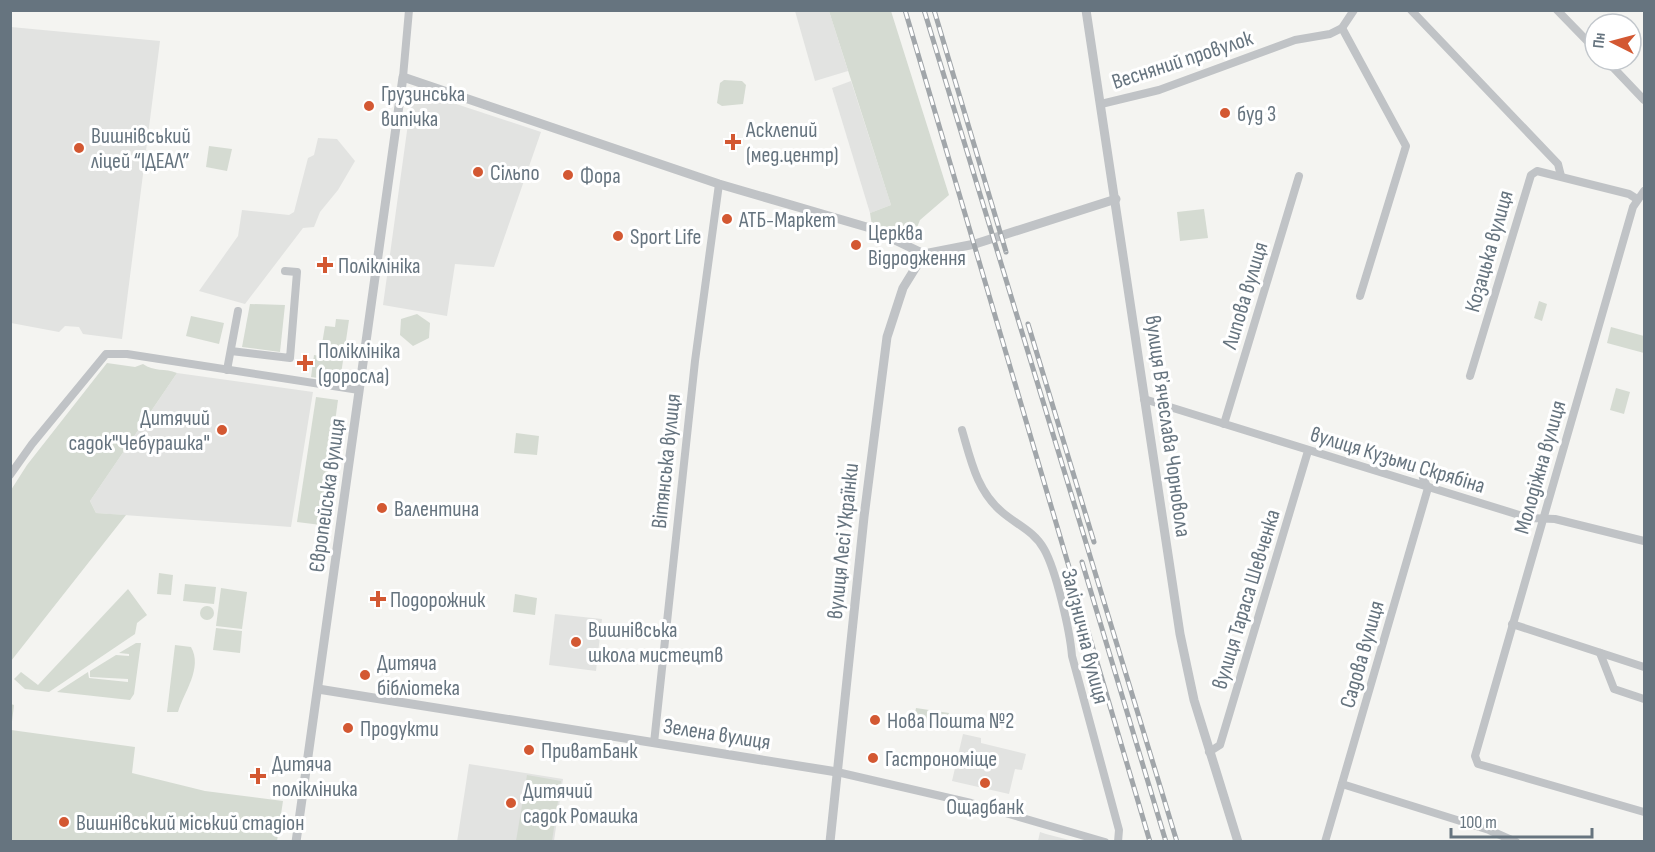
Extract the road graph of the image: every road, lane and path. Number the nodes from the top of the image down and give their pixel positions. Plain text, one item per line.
1 (409, 10) edge
2 (1086, 10) edge
3 (1354, 10) edge
4 (1411, 10) edge
5 (1557, 10) edge
6 (1342, 28) junction
7 (1583, 37) edge
8 (1617, 72) edge
9 (403, 77) junction
10 (1644, 100) edge
11 (1101, 104) junction
12 (1299, 176) dead end
13 (1561, 176) junction
14 (719, 184) junction
15 (1644, 191) edge
16 (1116, 199) junction
17 (1636, 199) junction
18 (924, 254) junction
19 (285, 271) dead end
20 (1360, 296) dead end
21 (238, 311) dead end
22 (231, 351) junction
23 (227, 370) junction
24 (1470, 376) dead end
25 (359, 390) junction
26 (1144, 399) junction
27 (1224, 424) junction
28 (963, 430) dead end
29 (1308, 451) junction
30 (10, 475) edge
31 (1423, 478) dead end
32 (1428, 488) junction
33 (1543, 518) junction
34 (1644, 541) edge
35 (1512, 624) junction
36 (1600, 653) junction
37 (1644, 667) edge
38 (318, 689) junction
39 (1644, 699) edge
40 (654, 743) junction
41 (1209, 752) junction
42 (837, 772) junction
43 (1341, 784) junction
44 (1644, 812) edge
45 (296, 842) edge
46 (831, 842) edge
47 (1105, 842) edge
48 (1118, 842) edge
49 (1238, 842) edge
50 (1325, 842) edge
51 (1516, 842) edge

1 - 9 street, Європейська вулиця
2 - 11 street, вулиця Вʼячеслава Чорновола
3 - 6 street
4 - 13 street
5 - 7 street
6 - 11 street, Весняний провулок
6 - 20 street
8 - 10 street
9 - 14 street
9 - 25 street, Європейська вулиця
11 - 16 street, вулиця Вʼячеслава Чорновола
12 - 27 street, Липова вулиця
13 - 17 street, Козацька вулиця
13 - 24 street, Козацька вулиця
14 - 18 street
14 - 40 street, Вітянська вулиця
15 - 17 street, Молодіжна вулиця
16 - 18 street
16 - 26 street, вулиця Вʼячеслава Чорновола
17 - 33 street, Молодіжна вулиця
18 - 42 street, вулиця Лесі Українки
19 - 22 street
21 - 22 street
22 - 23 street
23 - 25 street
23 - 30 street
25 - 38 street, Європейська вулиця
26 - 27 street, вулиця Кузьми Скрябіна
26 - 41 street, вулиця Вʼячеслава Чорновола
27 - 29 street, вулиця Кузьми Скрябіна
28 - 48 street, Залізнична вулиця
29 - 32 street, вулиця Кузьми Скрябіна
29 - 41 street, вулиця Тараса Шевченка
31 - 32 street
32 - 33 street, вулиця Кузьми Скрябіна
32 - 43 street, Садова вулиця
33 - 34 street, вулиця Кузьми Скрябіна
33 - 35 street, Молодіжна вулиця
35 - 36 street
35 - 44 street, Молодіжна вулиця
36 - 37 street
36 - 39 street
38 - 40 street, Зелена вулиця
38 - 45 street, Європейська вулиця
40 - 42 street, Зелена вулиця
41 - 49 street, вулиця Вʼячеслава Чорновола
42 - 46 street, вулиця Лесі Українки
42 - 47 street, Зелена вулиця
43 - 50 street, Садова вулиця
43 - 51 street

